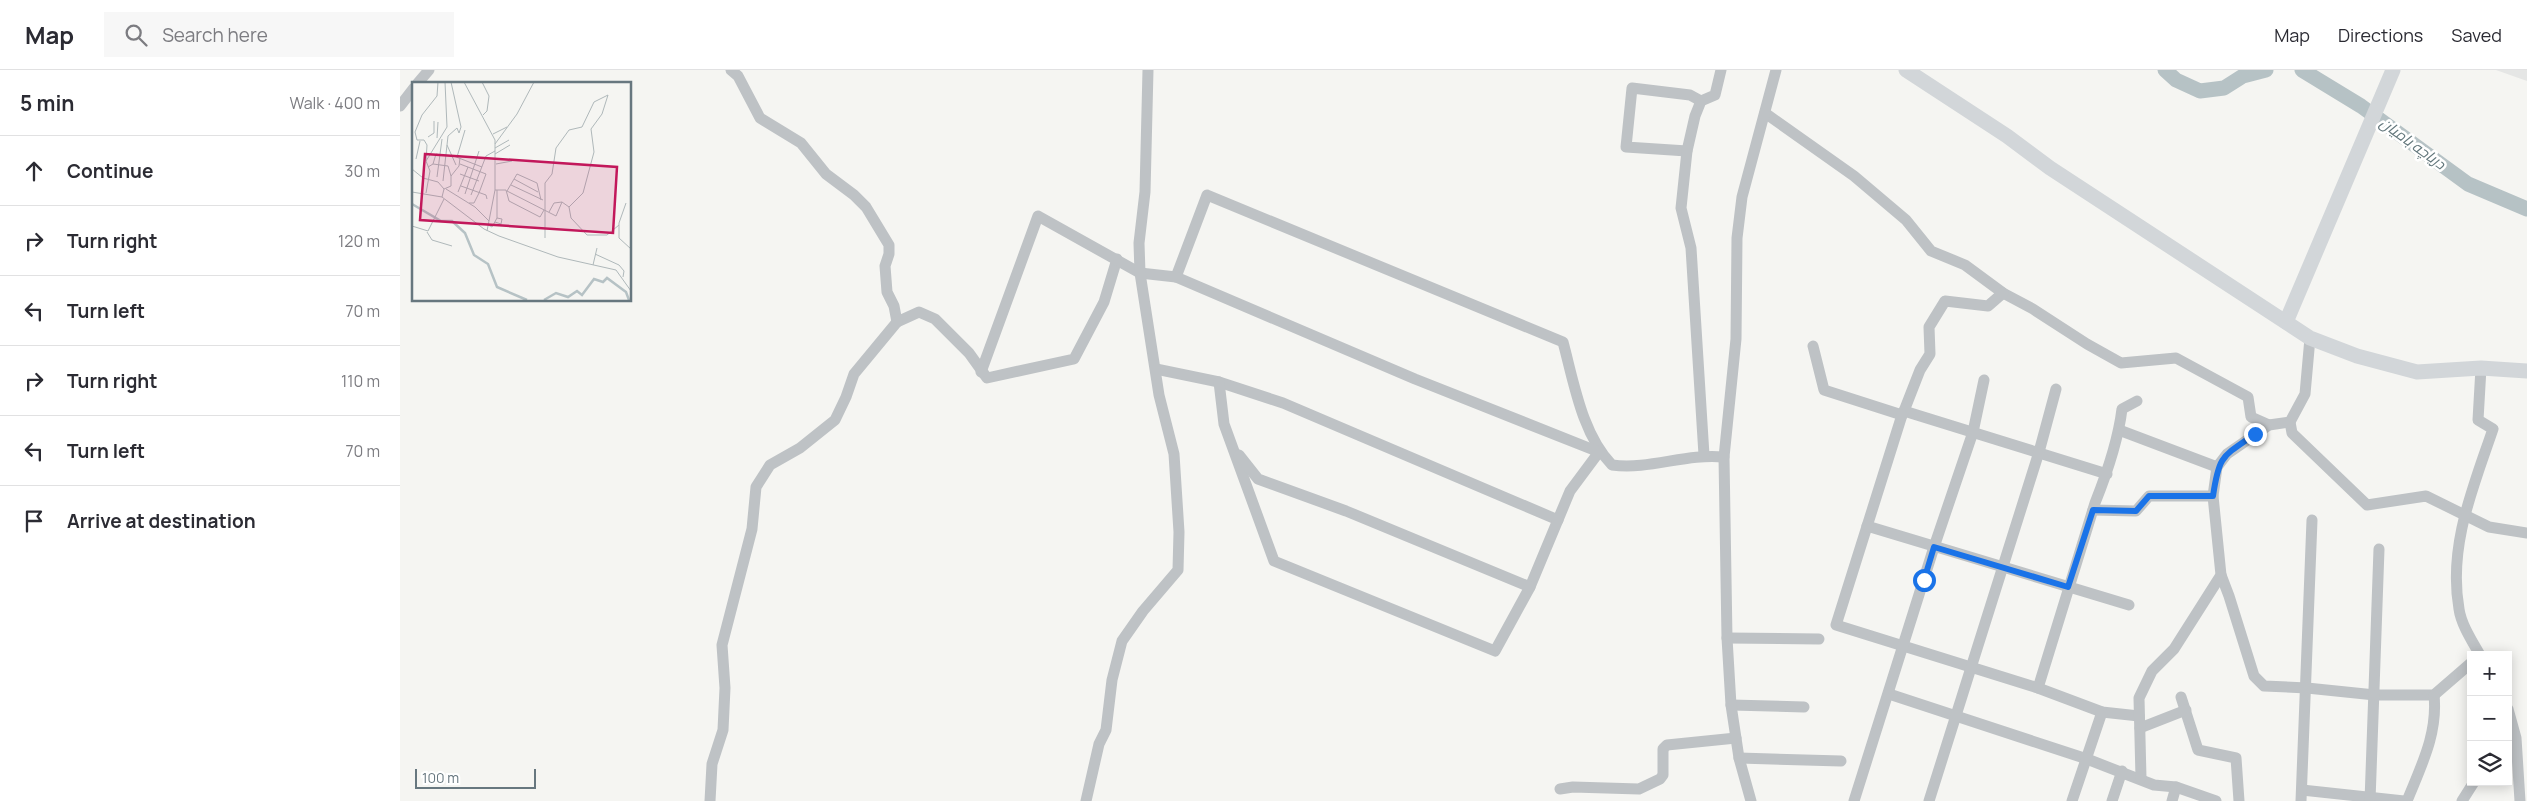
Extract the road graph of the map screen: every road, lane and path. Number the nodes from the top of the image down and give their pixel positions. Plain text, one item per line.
1 (430, 70) edge
2 (731, 70) edge
3 (1148, 70) edge
4 (1721, 70) edge
5 (1776, 70) edge
6 (1906, 70) edge
7 (2393, 70) edge
8 (419, 82) edge
9 (412, 91) edge
10 (1701, 101) junction
11 (400, 106) edge
12 (1765, 113) junction
13 (1687, 152) junction
14 (1117, 259) junction
15 (1140, 273) junction
16 (1176, 277) junction
17 (2003, 293) junction
18 (897, 322) junction
19 (2286, 322) junction
20 (2310, 338) junction
21 (1813, 346) dead end
22 (2481, 368) junction
23 (1156, 369) junction
24 (2527, 371) edge
25 (981, 372) junction
26 (1984, 380) dead end
27 (1220, 382) junction
28 (2056, 389) dead end
29 (2137, 401) dead end
30 (1903, 413) junction
31 (2290, 422) junction
32 (2269, 425) junction
33 (2119, 430) junction
34 (1973, 432) junction
35 (1234, 449) junction
36 (1599, 452) junction
37 (2040, 452) junction
38 (1704, 455) junction
39 (1724, 457) junction
40 (2218, 467) junction
41 (2106, 474) junction
42 (2213, 496) junction
43 (2093, 510) junction
44 (2464, 515) junction
45 (1558, 520) junction
46 (2312, 520) dead end
47 (1867, 526) junction
48 (2527, 533) edge
49 (1934, 547) junction
50 (2378, 549) dead end
51 (2003, 567) junction
52 (2221, 575) junction
53 (1530, 587) junction
54 (2068, 587) junction
55 (2129, 605) dead end
56 (1727, 638) junction
57 (1819, 639) dead end
58 (1902, 646) junction
59 (2478, 651) edge
60 (2467, 666) edge
61 (1971, 667) junction
62 (2038, 688) junction
63 (2306, 688) junction
64 (1889, 694) junction
65 (2375, 695) junction
66 (2434, 695) junction
67 (2181, 698) dead end
68 (1731, 705) junction
69 (1804, 708) dead end
70 (2186, 710) junction
71 (2102, 712) junction
72 (1956, 715) junction
73 (2139, 716) junction
74 (2140, 728) junction
75 (2512, 735) edge
76 (1736, 738) junction
77 (1739, 758) junction
78 (2087, 759) junction
79 (1841, 761) dead end
80 (2122, 771) junction
81 (2141, 778) junction
82 (2471, 786) edge
83 (2176, 787) junction
84 (1560, 789) dead end
85 (1639, 789) junction
86 (2302, 796) edge
87 (2370, 799) edge
88 (710, 801) edge
89 (1086, 801) edge
90 (1636, 801) edge
91 (1751, 801) edge
92 (1854, 801) edge
93 (1930, 801) edge
94 (2072, 801) edge
95 (2112, 801) edge
96 (2172, 801) edge
97 (2216, 801) edge
98 (2239, 801) edge
99 (2405, 801) edge
100 (2462, 801) edge
101 (2520, 801) edge

1 - 8 street
2 - 18 street
3 - 15 street
4 - 10 street
5 - 12 street
6 - 19 main road
7 - 19 main road
9 - 11 street
10 - 13 street
10 - 13 street
12 - 17 street
12 - 39 street
13 - 38 street
14 - 15 street
14 - 25 street
14 - 25 street
15 - 16 street
15 - 23 street
16 - 36 street
16 - 36 street
17 - 30 street
17 - 32 street
18 - 25 street
18 - 88 street
19 - 20 main road
20 - 22 main road
20 - 31 street
21 - 30 street
22 - 24 main road
22 - 44 street
23 - 27 street
23 - 89 street
26 - 34 street
27 - 35 street
27 - 45 street
28 - 37 street
29 - 33 street
30 - 34 street
30 - 47 street
31 - 32 street
31 - 44 street
32 - 40 street
33 - 40 street
33 - 41 street
34 - 37 street
34 - 49 street
35 - 53 street
35 - 53 street
36 - 38 street
36 - 45 street
37 - 41 street
37 - 51 street
38 - 39 street
39 - 56 street
40 - 42 street
41 - 43 street
42 - 43 street
42 - 52 street
43 - 54 street
44 - 48 street
44 - 59 street
45 - 53 street
46 - 63 street
47 - 49 street
47 - 58 street
49 - 51 street
49 - 58 street
50 - 65 street
51 - 54 street
51 - 61 street
52 - 63 street
52 - 73 street
54 - 55 street
54 - 62 street
56 - 57 street
56 - 68 street
58 - 61 street
58 - 64 street
60 - 66 street
61 - 62 street
61 - 72 street
62 - 71 street
63 - 65 street
63 - 86 street
64 - 72 street
64 - 92 street
65 - 66 street
65 - 87 street
66 - 99 street
67 - 70 street
68 - 69 street
68 - 76 street
70 - 74 street
70 - 98 street
71 - 73 street
71 - 78 street
72 - 78 street
72 - 93 street
73 - 74 street
74 - 81 street
75 - 101 street
76 - 77 street
76 - 85 street
77 - 79 street
77 - 91 street
78 - 80 street
78 - 94 street
80 - 81 street
80 - 95 street
81 - 83 street
82 - 100 street
83 - 96 street
83 - 97 street
84 - 85 street
85 - 90 street
86 - 87 street
87 - 99 street

